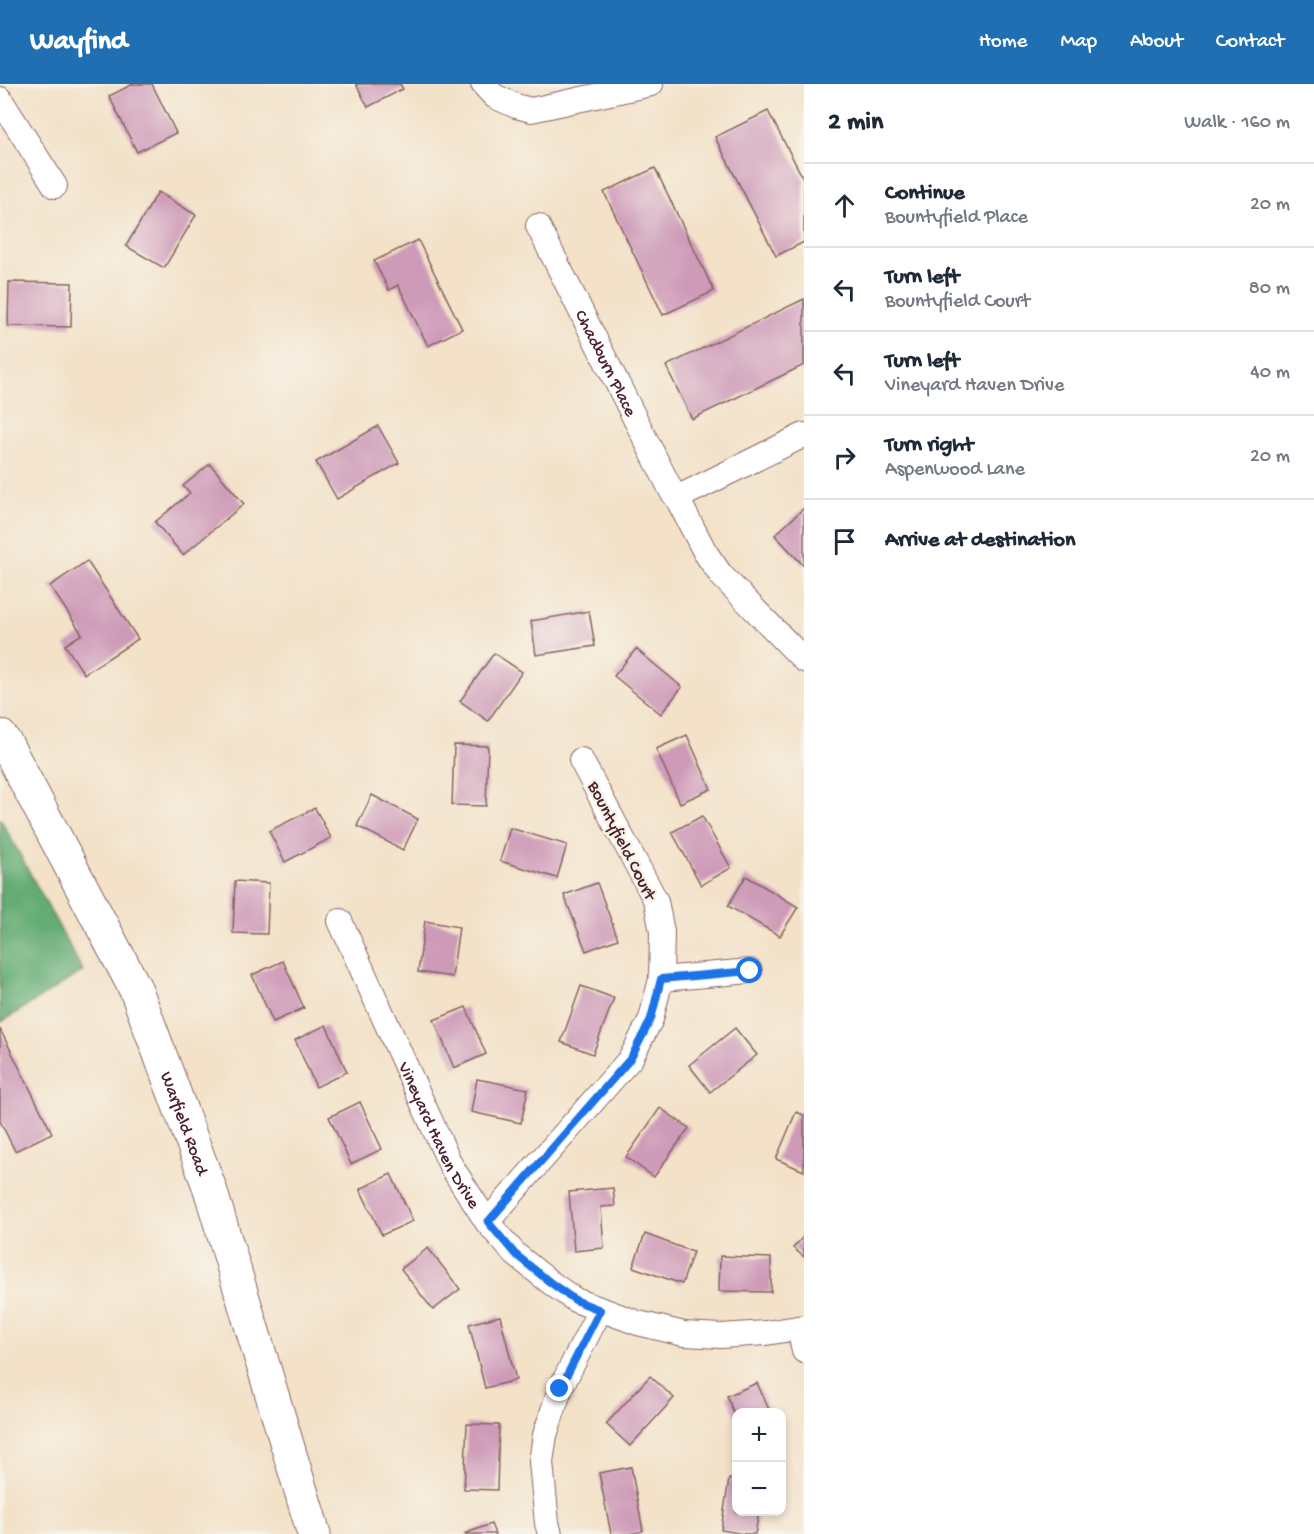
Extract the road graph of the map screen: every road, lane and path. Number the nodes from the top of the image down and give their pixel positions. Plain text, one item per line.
1 (483, 84) edge
2 (651, 84) edge
3 (0, 99) edge
4 (55, 186) dead end
5 (538, 226) dead end
6 (804, 435) edge
7 (677, 498) junction
8 (804, 660) edge
9 (0, 736) edge
10 (580, 760) dead end
11 (340, 921) dead end
12 (750, 971) dead end
13 (661, 979) junction
14 (488, 1222) junction
15 (600, 1310) junction
16 (802, 1335) edge
17 (314, 1534) edge
18 (550, 1534) edge

1 - 2 street
3 - 4 street
5 - 7 street, Chadburn Place
6 - 7 street
7 - 8 street, Chadburn Place
9 - 17 street, Warfield Road
10 - 13 street, Bountyfield Court
11 - 14 street, Vineyard Haven Drive
12 - 13 street
13 - 14 street, Bountyfield Court
14 - 15 street, Vineyard Haven Drive
15 - 16 street, Vineyard Haven Drive
15 - 18 street

